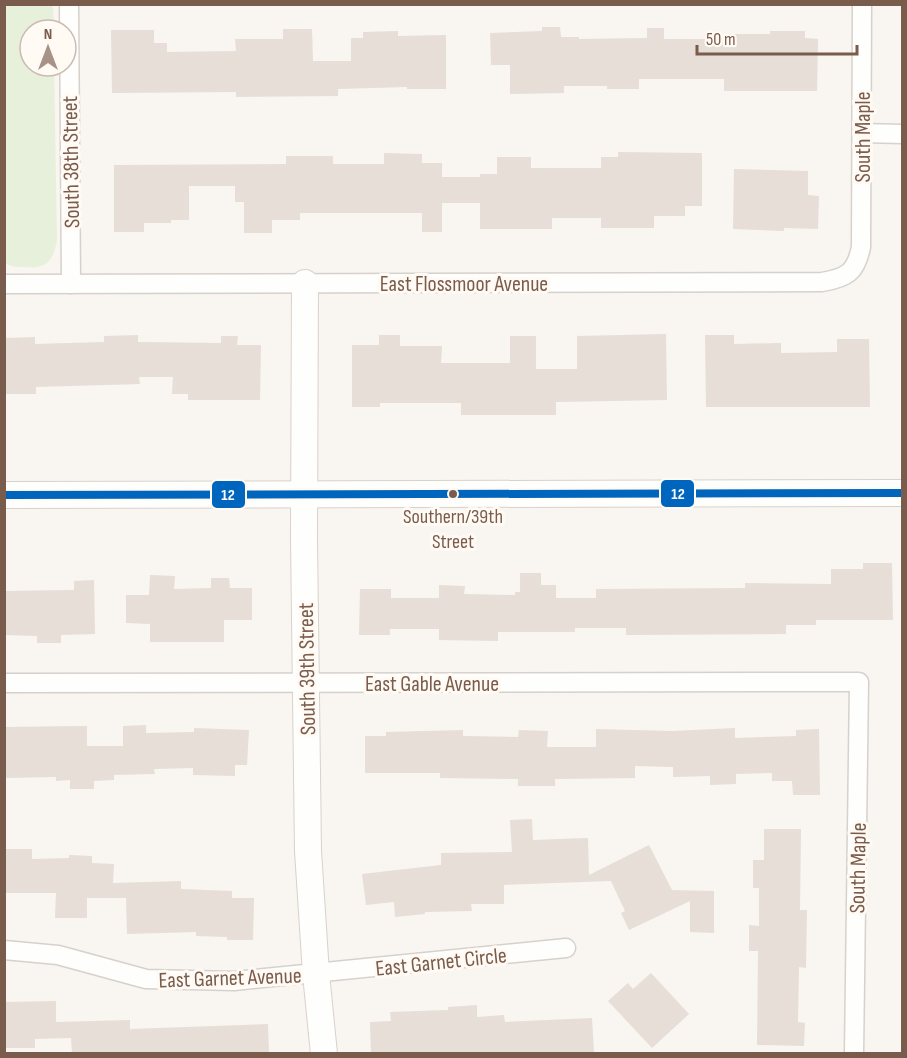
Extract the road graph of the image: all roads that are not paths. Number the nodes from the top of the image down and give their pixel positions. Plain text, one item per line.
1 (69, 4) edge
2 (862, 4) edge
3 (862, 133) junction
4 (903, 134) edge
5 (854, 269) joint
6 (305, 283) junction
7 (4, 284) edge
8 (71, 284) junction
9 (903, 493) edge
10 (4, 495) edge
11 (304, 495) junction
12 (859, 682) joint
13 (4, 683) edge
14 (306, 683) junction
15 (566, 948) dead end
16 (4, 950) edge
17 (316, 974) junction
18 (324, 1053) edge
19 (854, 1053) edge

1 - 8 street, South 38th Street
2 - 3 street, South Maple
3 - 4 street
3 - 5 street, South Maple
5 - 6 street, East Flossmoor Avenue
6 - 8 street, East Flossmoor Avenue
6 - 11 main road, South 39th Street
7 - 8 street, East Flossmoor Avenue
9 - 11 main road
10 - 11 main road
11 - 14 main road, South 39th Street
12 - 14 street, East Gable Avenue
12 - 19 street, South Maple
13 - 14 street, East Gable Avenue
14 - 17 main road, South 39th Street
15 - 17 street, East Garnet Circle
16 - 17 street, East Garnet Avenue
17 - 18 main road, South 39th Street

